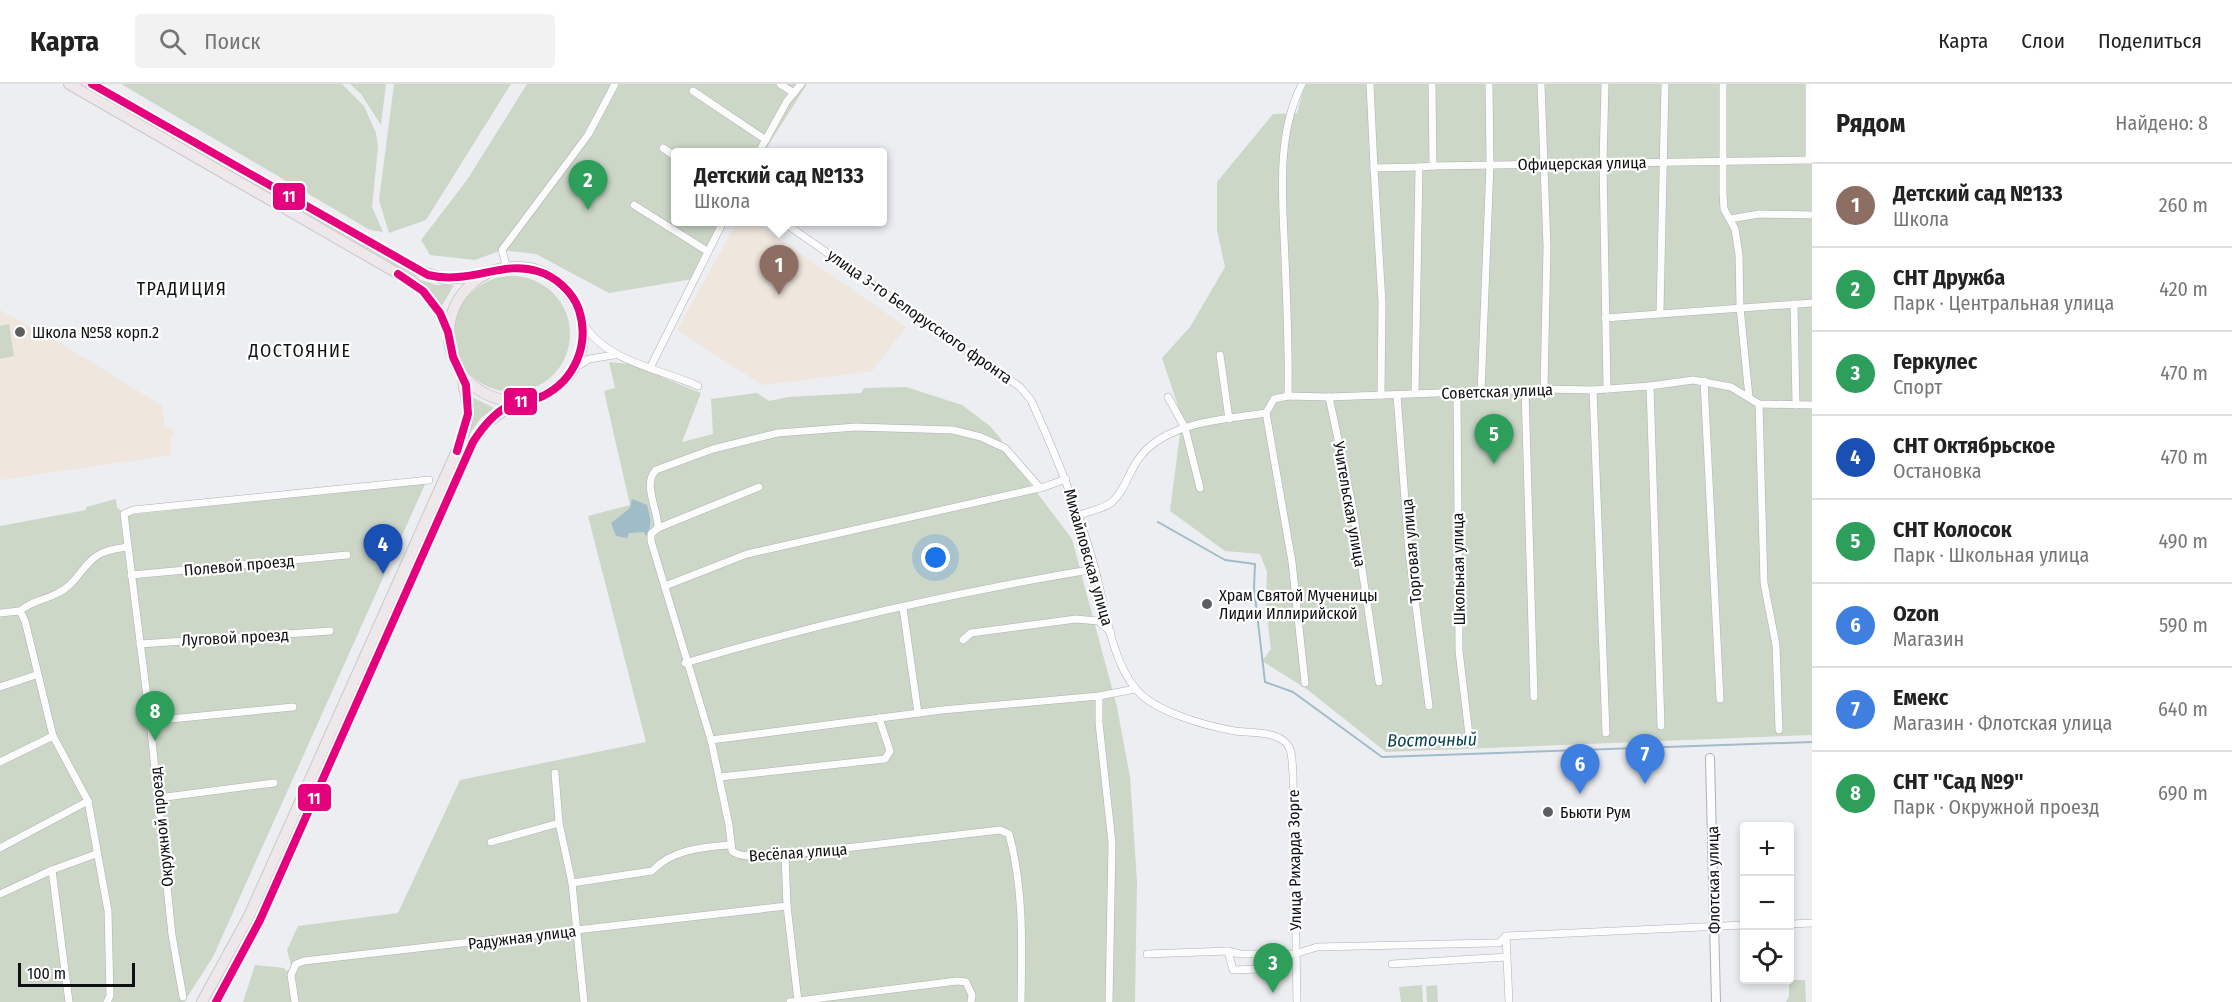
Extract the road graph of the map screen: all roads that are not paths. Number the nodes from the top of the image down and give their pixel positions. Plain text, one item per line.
1 (69, 84) edge
2 (92, 84) edge
3 (615, 84) edge
4 (780, 84) edge
5 (801, 84) edge
6 (1302, 84) edge
7 (1370, 84) edge
8 (1432, 84) edge
9 (1489, 84) edge
10 (1541, 84) edge
11 (1605, 84) edge
12 (1665, 84) edge
13 (1722, 84) edge
14 (1809, 84) edge
15 (693, 91) dead end
16 (794, 93) junction
17 (766, 140) junction
18 (663, 148) dead end
19 (762, 148) edge
20 (671, 154) edge
21 (1810, 160) edge
22 (1663, 161) junction
23 (1721, 162) junction
24 (1603, 163) junction
25 (1490, 164) junction
26 (1542, 164) junction
27 (1433, 166) junction
28 (1419, 167) junction
29 (1374, 168) junction
30 (634, 205) dead end
31 (1812, 215) edge
32 (1730, 219) junction
33 (721, 226) edge
34 (789, 226) edge
35 (707, 251) junction
36 (507, 268) junction
37 (483, 276) junction
38 (1812, 303) edge
39 (1794, 304) junction
40 (1740, 307) junction
41 (1659, 313) junction
42 (1605, 318) junction
43 (582, 321) junction
44 (449, 335) junction
45 (614, 355) junction
46 (1220, 355) dead end
47 (651, 366) junction
48 (573, 369) junction
49 (462, 375) junction
50 (1704, 381) junction
51 (698, 386) dead end
52 (1650, 386) junction
53 (1544, 388) junction
54 (1607, 389) junction
55 (1525, 390) junction
56 (1593, 390) junction
57 (1481, 392) junction
58 (1415, 393) junction
59 (1457, 393) junction
60 (1380, 395) junction
61 (1397, 395) junction
62 (1288, 396) junction
63 (1168, 397) dead end
64 (1329, 397) junction
65 (1749, 397) junction
66 (517, 401) junction
67 (1759, 404) junction
68 (1796, 405) junction
69 (1812, 405) edge
70 (1266, 413) junction
71 (1229, 419) junction
72 (1042, 424) joint
73 (1185, 428) junction
74 (1066, 479) junction
75 (429, 480) dead end
76 (759, 487) dead end
77 (1040, 488) junction
78 (1200, 488) dead end
79 (1078, 516) junction
80 (658, 528) junction
81 (127, 547) junction
82 (347, 555) dead end
83 (1095, 569) junction
84 (131, 575) junction
85 (665, 586) junction
86 (903, 608) junction
87 (20, 611) junction
88 (0, 613) edge
89 (330, 631) dead end
90 (1111, 632) junction
91 (963, 640) dead end
92 (140, 644) junction
93 (685, 663) junction
94 (36, 675) junction
95 (1305, 682) dead end
96 (1378, 682) dead end
97 (0, 687) edge
98 (1135, 689) junction
99 (1099, 696) junction
100 (1534, 697) dead end
101 (1720, 699) dead end
102 (1429, 706) dead end
103 (293, 707) dead end
104 (918, 713) junction
105 (879, 718) junction
106 (150, 721) junction
107 (1661, 726) dead end
108 (1779, 730) dead end
109 (1606, 733) dead end
110 (53, 736) junction
111 (711, 740) junction
112 (1470, 743) dead end
113 (1710, 758) dead end
114 (0, 762) edge
115 (555, 773) dead end
116 (720, 777) junction
117 (274, 783) dead end
118 (158, 798) junction
119 (88, 801) junction
120 (560, 823) junction
121 (491, 842) dead end
122 (729, 845) junction
123 (0, 848) edge
124 (96, 854) junction
125 (785, 855) junction
126 (52, 870) junction
127 (572, 883) junction
128 (0, 894) edge
129 (787, 906) junction
130 (1812, 923) edge
131 (1794, 924) edge
132 (1740, 926) edge
133 (1714, 927) junction
134 (576, 930) junction
135 (1506, 936) junction
136 (1228, 951) junction
137 (1147, 954) dead end
138 (1295, 954) junction
139 (1507, 957) junction
140 (1392, 964) dead end
141 (1282, 968) dead end
142 (183, 997) dead end
143 (798, 1001) edge
144 (69, 1002) edge
145 (107, 1002) edge
146 (202, 1002) edge
147 (216, 1002) edge
148 (295, 1002) edge
149 (584, 1002) edge
150 (790, 1002) edge
151 (971, 1002) edge
152 (1021, 1002) edge
153 (1109, 1002) edge
154 (1297, 1002) edge
155 (1509, 1002) edge
156 (1716, 1002) edge

1 - 44 main road
2 - 37 main road
3 - 36 street
4 - 16 street
5 - 16 street
6 - 62 street
7 - 29 street
8 - 27 street
9 - 25 street
10 - 26 street
11 - 24 street
12 - 22 street
13 - 23 street
14 - 21 street
15 - 17 street
16 - 17 street
17 - 19 street
18 - 20 street
21 - 23 street, Офицерская улица
22 - 23 street, Офицерская улица
22 - 24 street, Офицерская улица
22 - 41 street
23 - 32 street
24 - 26 street, Офицерская улица
24 - 42 street
25 - 26 street, Офицерская улица
25 - 27 street, Офицерская улица
25 - 57 street
26 - 53 street
27 - 28 street, Офицерская улица
28 - 29 street, Офицерская улица
28 - 58 street
29 - 60 street
30 - 35 street
31 - 32 street
32 - 40 street
33 - 35 street
34 - 72 street, улица 3-го Белорусского фронта
35 - 47 street
36 - 37 main road
36 - 43 main road
37 - 44 main road
38 - 39 street
39 - 40 street
39 - 68 street
40 - 41 street
40 - 65 street
41 - 42 street
42 - 54 street
43 - 45 street
43 - 48 main road
44 - 49 main road
45 - 47 street
45 - 48 street
46 - 71 street
47 - 51 street
48 - 66 main road
49 - 66 main road
49 - 146 main road
50 - 52 street, Советская улица
50 - 65 street, Советская улица
50 - 101 street
52 - 54 street, Советская улица
52 - 107 street
53 - 55 street, Советская улица
53 - 56 street, Советская улица
54 - 56 street, Советская улица
55 - 57 street, Советская улица
55 - 100 street
56 - 109 street
57 - 59 street, Советская улица
58 - 59 street, Советская улица
58 - 61 street, Советская улица
59 - 112 street, Школьная улица
60 - 61 street, Советская улица
60 - 64 street, Советская улица
61 - 102 street, Торговая улица
62 - 64 street, Советская улица
62 - 70 street
63 - 73 street
64 - 96 street, Учительская улица
65 - 67 street, Советская улица
66 - 147 main road
67 - 68 street
67 - 108 street
68 - 69 street
70 - 71 street
70 - 95 street
71 - 73 street
72 - 74 street, Михайловская улица
73 - 78 street
73 - 79 street
74 - 77 street
74 - 79 street, Михайловская улица
75 - 81 street, Окружной проезд
76 - 80 street
77 - 80 street
77 - 85 street
79 - 83 street, Михайловская улица
80 - 85 street
81 - 84 street, Окружной проезд
81 - 87 street
82 - 84 street, Полевой проезд
83 - 86 street
83 - 90 street, Михайловская улица
84 - 92 street, Окружной проезд
85 - 93 street
86 - 93 street
86 - 104 street
87 - 88 street
87 - 94 street
89 - 92 street, Луговой проезд
90 - 91 street
90 - 98 street, Михайловская улица
92 - 106 street, Окружной проезд
93 - 111 street
94 - 97 street
94 - 110 street
98 - 99 street
98 - 138 street, Улица Рихарда Зорге
99 - 104 street
99 - 153 street
103 - 106 street
104 - 105 street
105 - 111 street
105 - 116 street
106 - 118 street, Окружной проезд
110 - 114 street
110 - 119 street
111 - 116 street
113 - 133 street, Флотская улица
115 - 120 street
116 - 122 street
117 - 118 street
118 - 142 street, Окружной проезд
119 - 123 street
119 - 124 street
120 - 121 street
120 - 127 street
122 - 125 street, Весёлая улица
122 - 127 street, Весёлая улица
124 - 126 street
124 - 145 street
125 - 129 street
125 - 152 street, Весёлая улица
126 - 128 street
126 - 144 street
127 - 134 street
129 - 134 street, Радужная улица
129 - 143 street
130 - 131 street
132 - 133 street
133 - 135 street
133 - 156 street, Флотская улица
134 - 148 street, Радужная улица
134 - 149 street
135 - 138 street
135 - 139 street
136 - 137 street
136 - 138 street
136 - 141 street
138 - 154 street, Улица Рихарда Зорге
139 - 140 street
139 - 155 street
143 - 150 street
143 - 151 street

